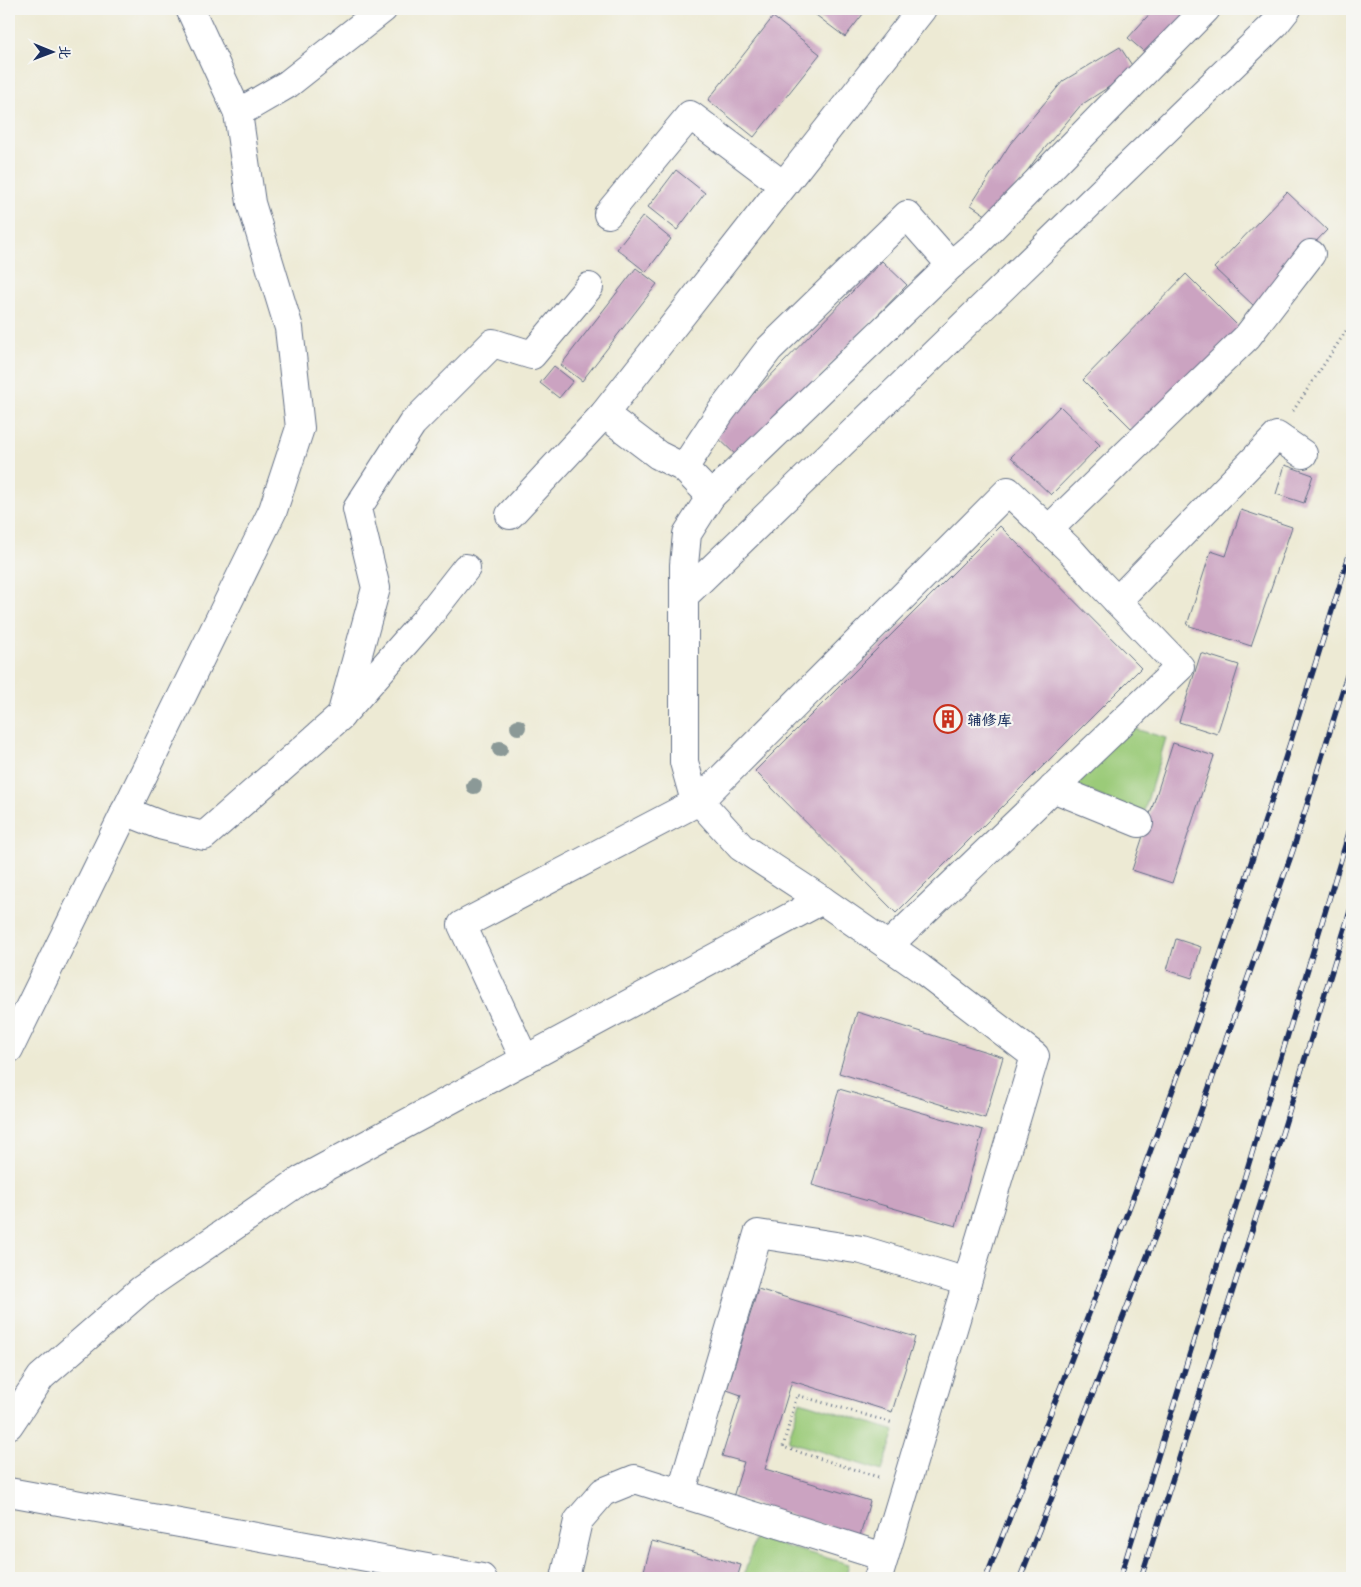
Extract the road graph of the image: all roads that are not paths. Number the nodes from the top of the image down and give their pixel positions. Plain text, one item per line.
1 (190, 9) edge
2 (383, 9) edge
3 (922, 9) edge
4 (1206, 9) edge
5 (1287, 9) edge
6 (238, 113) junction
7 (783, 185) junction
8 (608, 214) dead end
9 (1311, 254) dead end
10 (951, 266) junction
11 (589, 287) dead end
12 (604, 414) junction
13 (1303, 454) dead end
14 (684, 468) junction
15 (711, 496) junction
16 (510, 515) dead end
17 (1048, 530) junction
18 (466, 568) dead end
19 (684, 596) junction
20 (1117, 601) junction
21 (340, 716) junction
22 (1053, 788) junction
23 (699, 801) junction
24 (126, 811) junction
25 (1139, 823) dead end
26 (822, 900) junction
27 (888, 946) junction
28 (9, 1049) edge
29 (525, 1060) junction
30 (967, 1282) junction
31 (9, 1425) edge
32 (9, 1492) edge
33 (681, 1494) junction
34 (881, 1568) edge
35 (482, 1578) edge
36 (565, 1578) edge

1 - 6 street
2 - 6 street
3 - 7 street
4 - 10 street
5 - 19 street
6 - 24 street
7 - 8 street
7 - 12 street
9 - 17 street
10 - 14 street
10 - 15 street
11 - 21 street
12 - 14 street
12 - 16 street
13 - 20 street
14 - 15 street
15 - 19 street
17 - 20 street
17 - 23 street
18 - 21 street
19 - 23 street
20 - 22 street
21 - 24 street
22 - 25 street
22 - 27 street
23 - 26 street
23 - 29 street
24 - 28 street
26 - 27 street
26 - 29 street
27 - 30 street
29 - 31 street
30 - 33 street
30 - 34 street
32 - 35 street
33 - 34 street
33 - 36 street

